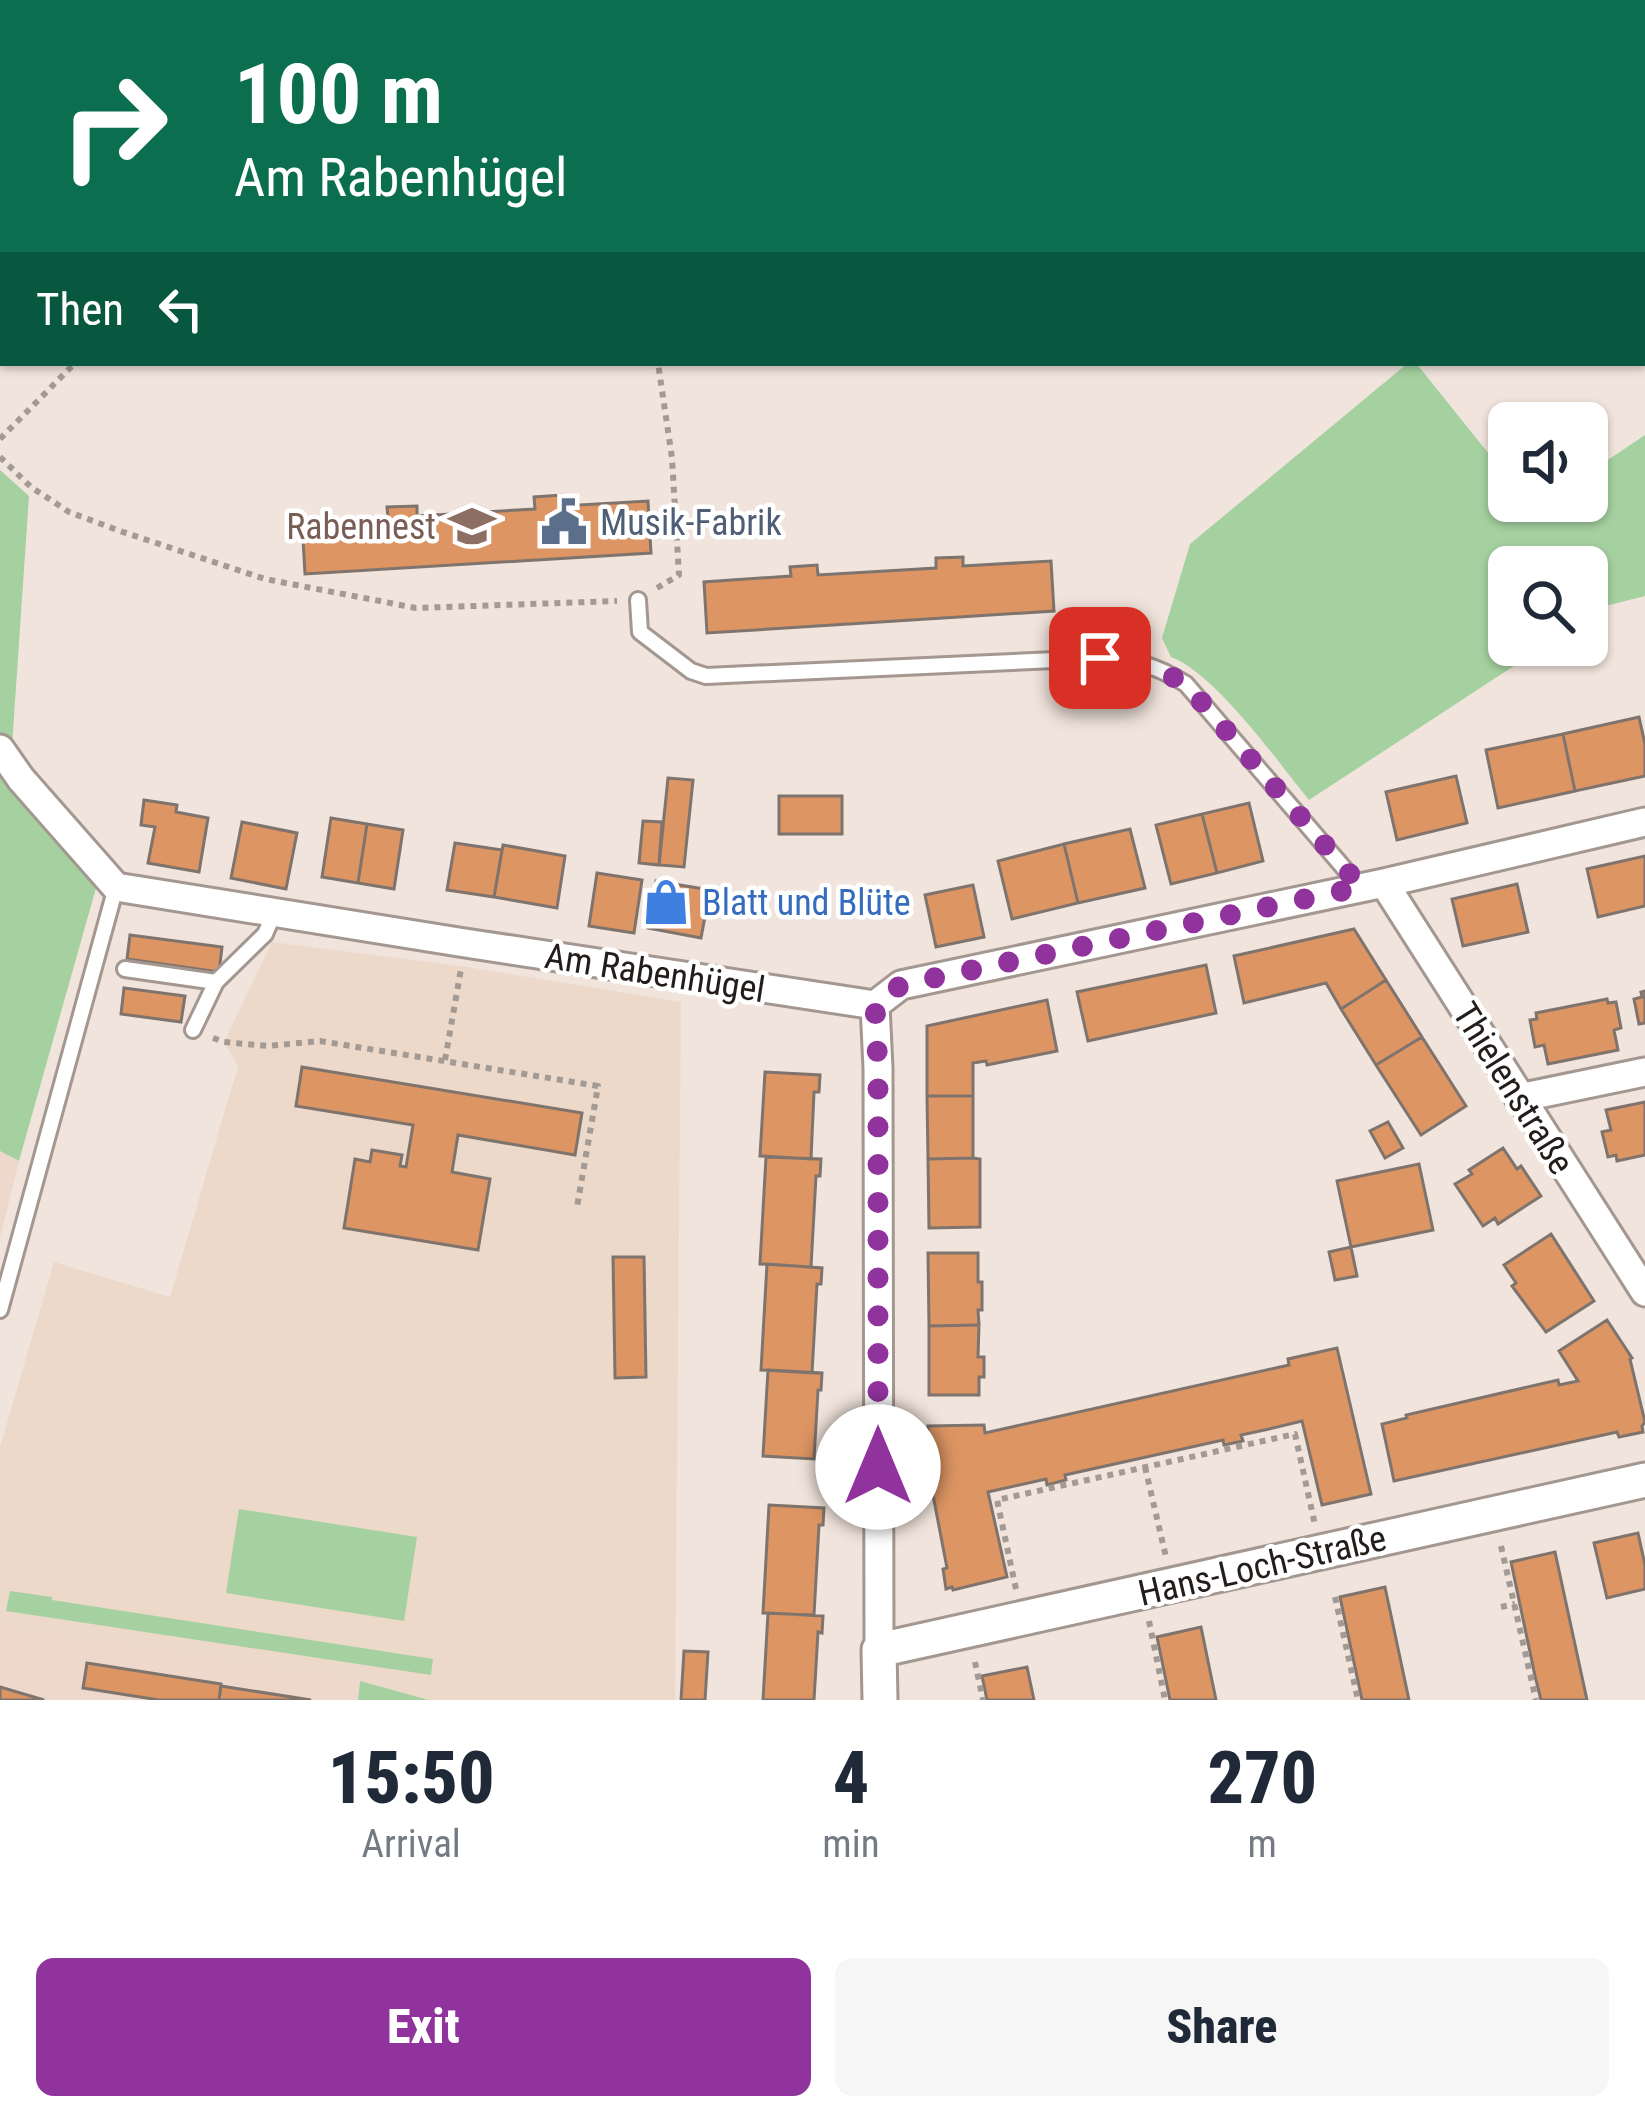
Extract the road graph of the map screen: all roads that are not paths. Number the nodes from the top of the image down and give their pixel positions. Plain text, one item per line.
1 (638, 600) road end
2 (0, 748) edge
3 (1645, 822) edge
4 (1372, 885) junction
5 (116, 886) junction
6 (275, 910) junction
7 (125, 969) dead end
8 (216, 982) junction
9 (875, 1005) junction
10 (193, 1030) road end
11 (1645, 1072) edge
12 (1519, 1098) junction
13 (1645, 1292) edge
14 (0, 1310) edge
15 (1645, 1480) edge
16 (879, 1650) junction
17 (880, 1700) edge

1 - 4 lane
2 - 5 street
3 - 4 street
4 - 9 street
4 - 12 street, Thielenstraße
5 - 6 street, Am Rabenhügel
5 - 14 lane
6 - 8 lane
6 - 9 street, Am Rabenhügel
7 - 8 lane
8 - 10 lane
9 - 16 street
11 - 12 street
12 - 13 street, Thielenstraße
15 - 16 street, Hans-Loch-Straße
16 - 17 street

